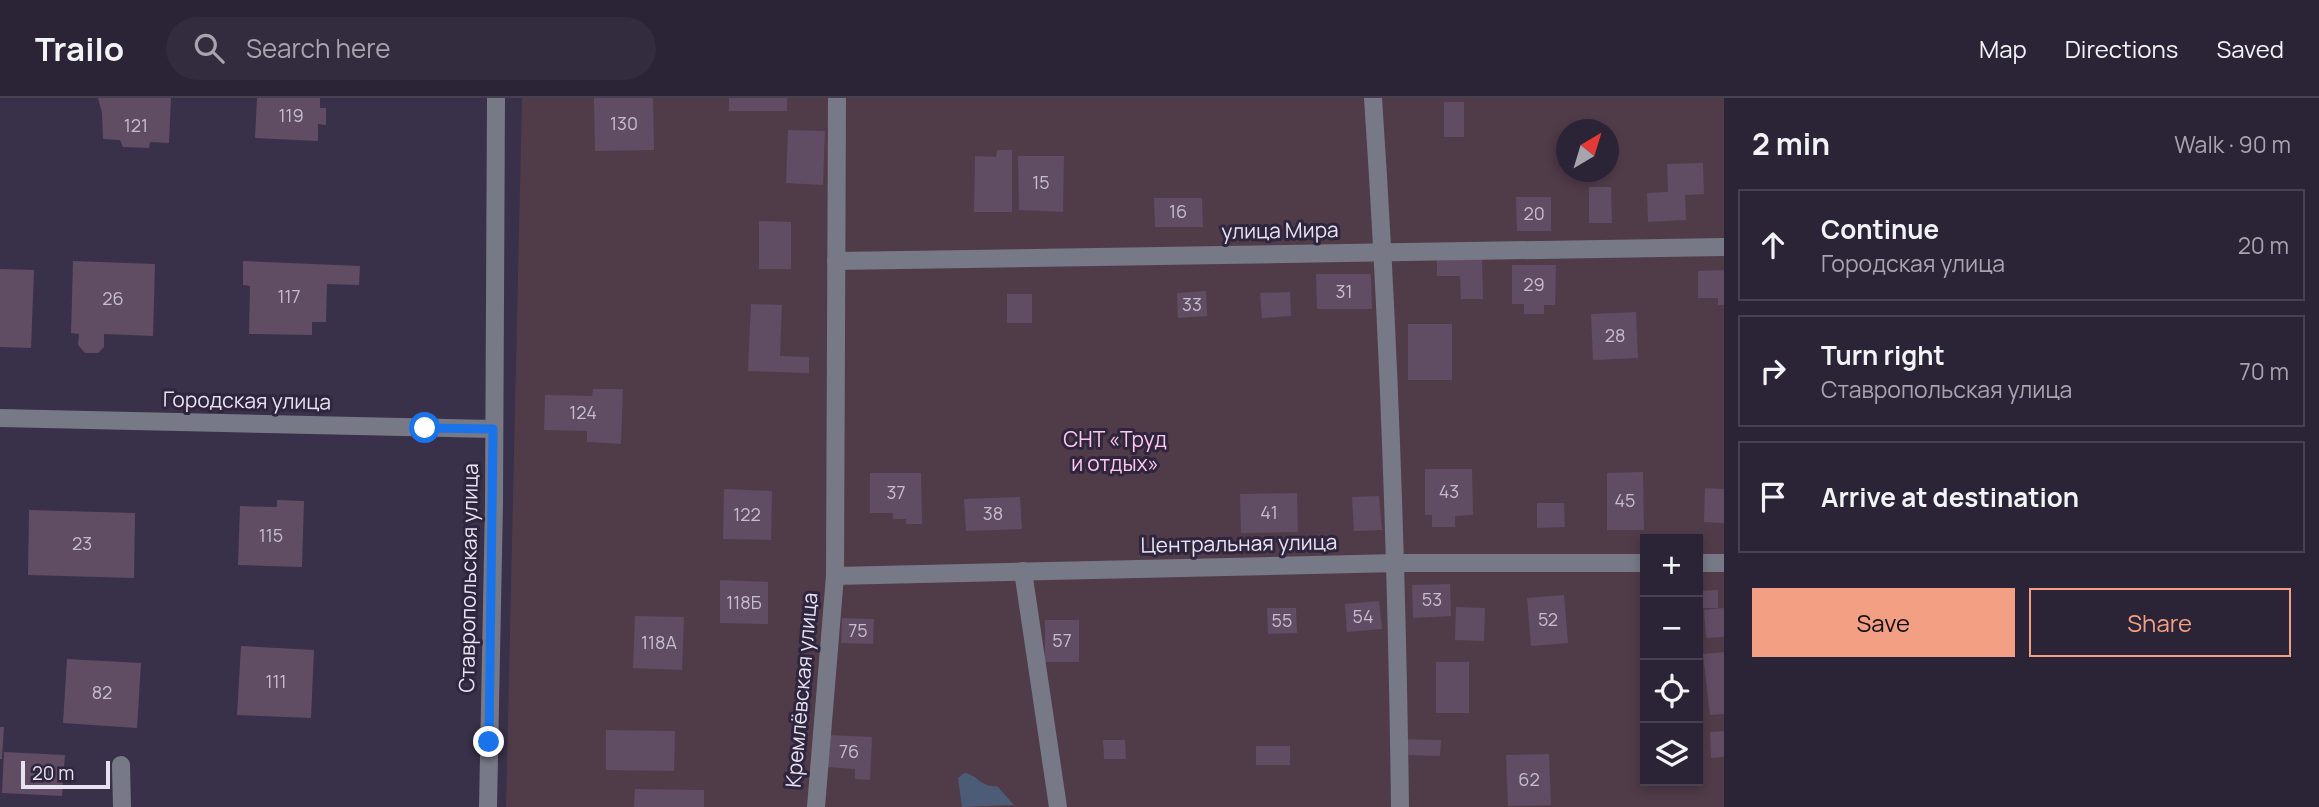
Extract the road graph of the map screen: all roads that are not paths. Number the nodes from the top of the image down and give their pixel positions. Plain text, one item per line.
1 (496, 98) edge
2 (837, 98) edge
3 (1373, 98) edge
4 (1724, 247) edge
5 (1384, 252) junction
6 (836, 261) junction
7 (0, 418) edge
8 (493, 429) junction
9 (1397, 563) junction
10 (1640, 563) edge
11 (1703, 563) edge
12 (1724, 563) edge
13 (1023, 571) junction
14 (835, 576) junction
15 (121, 765) dead end
16 (122, 807) edge
17 (488, 807) edge
18 (816, 807) edge
19 (1058, 807) edge
20 (1400, 807) edge

1 - 8 street, Ставропольская улица
2 - 6 street, Кремлёвская улица
3 - 5 street
4 - 5 street, улица Мира
5 - 6 street, улица Мира
5 - 9 street
6 - 14 street, Кремлёвская улица
7 - 8 street, Городская улица
8 - 17 street, Ставропольская улица
9 - 10 street, Центральная улица
9 - 13 street, Центральная улица
9 - 20 street
11 - 12 street
13 - 14 street, Центральная улица
13 - 19 street
14 - 18 street, Кремлёвская улица
15 - 16 street

